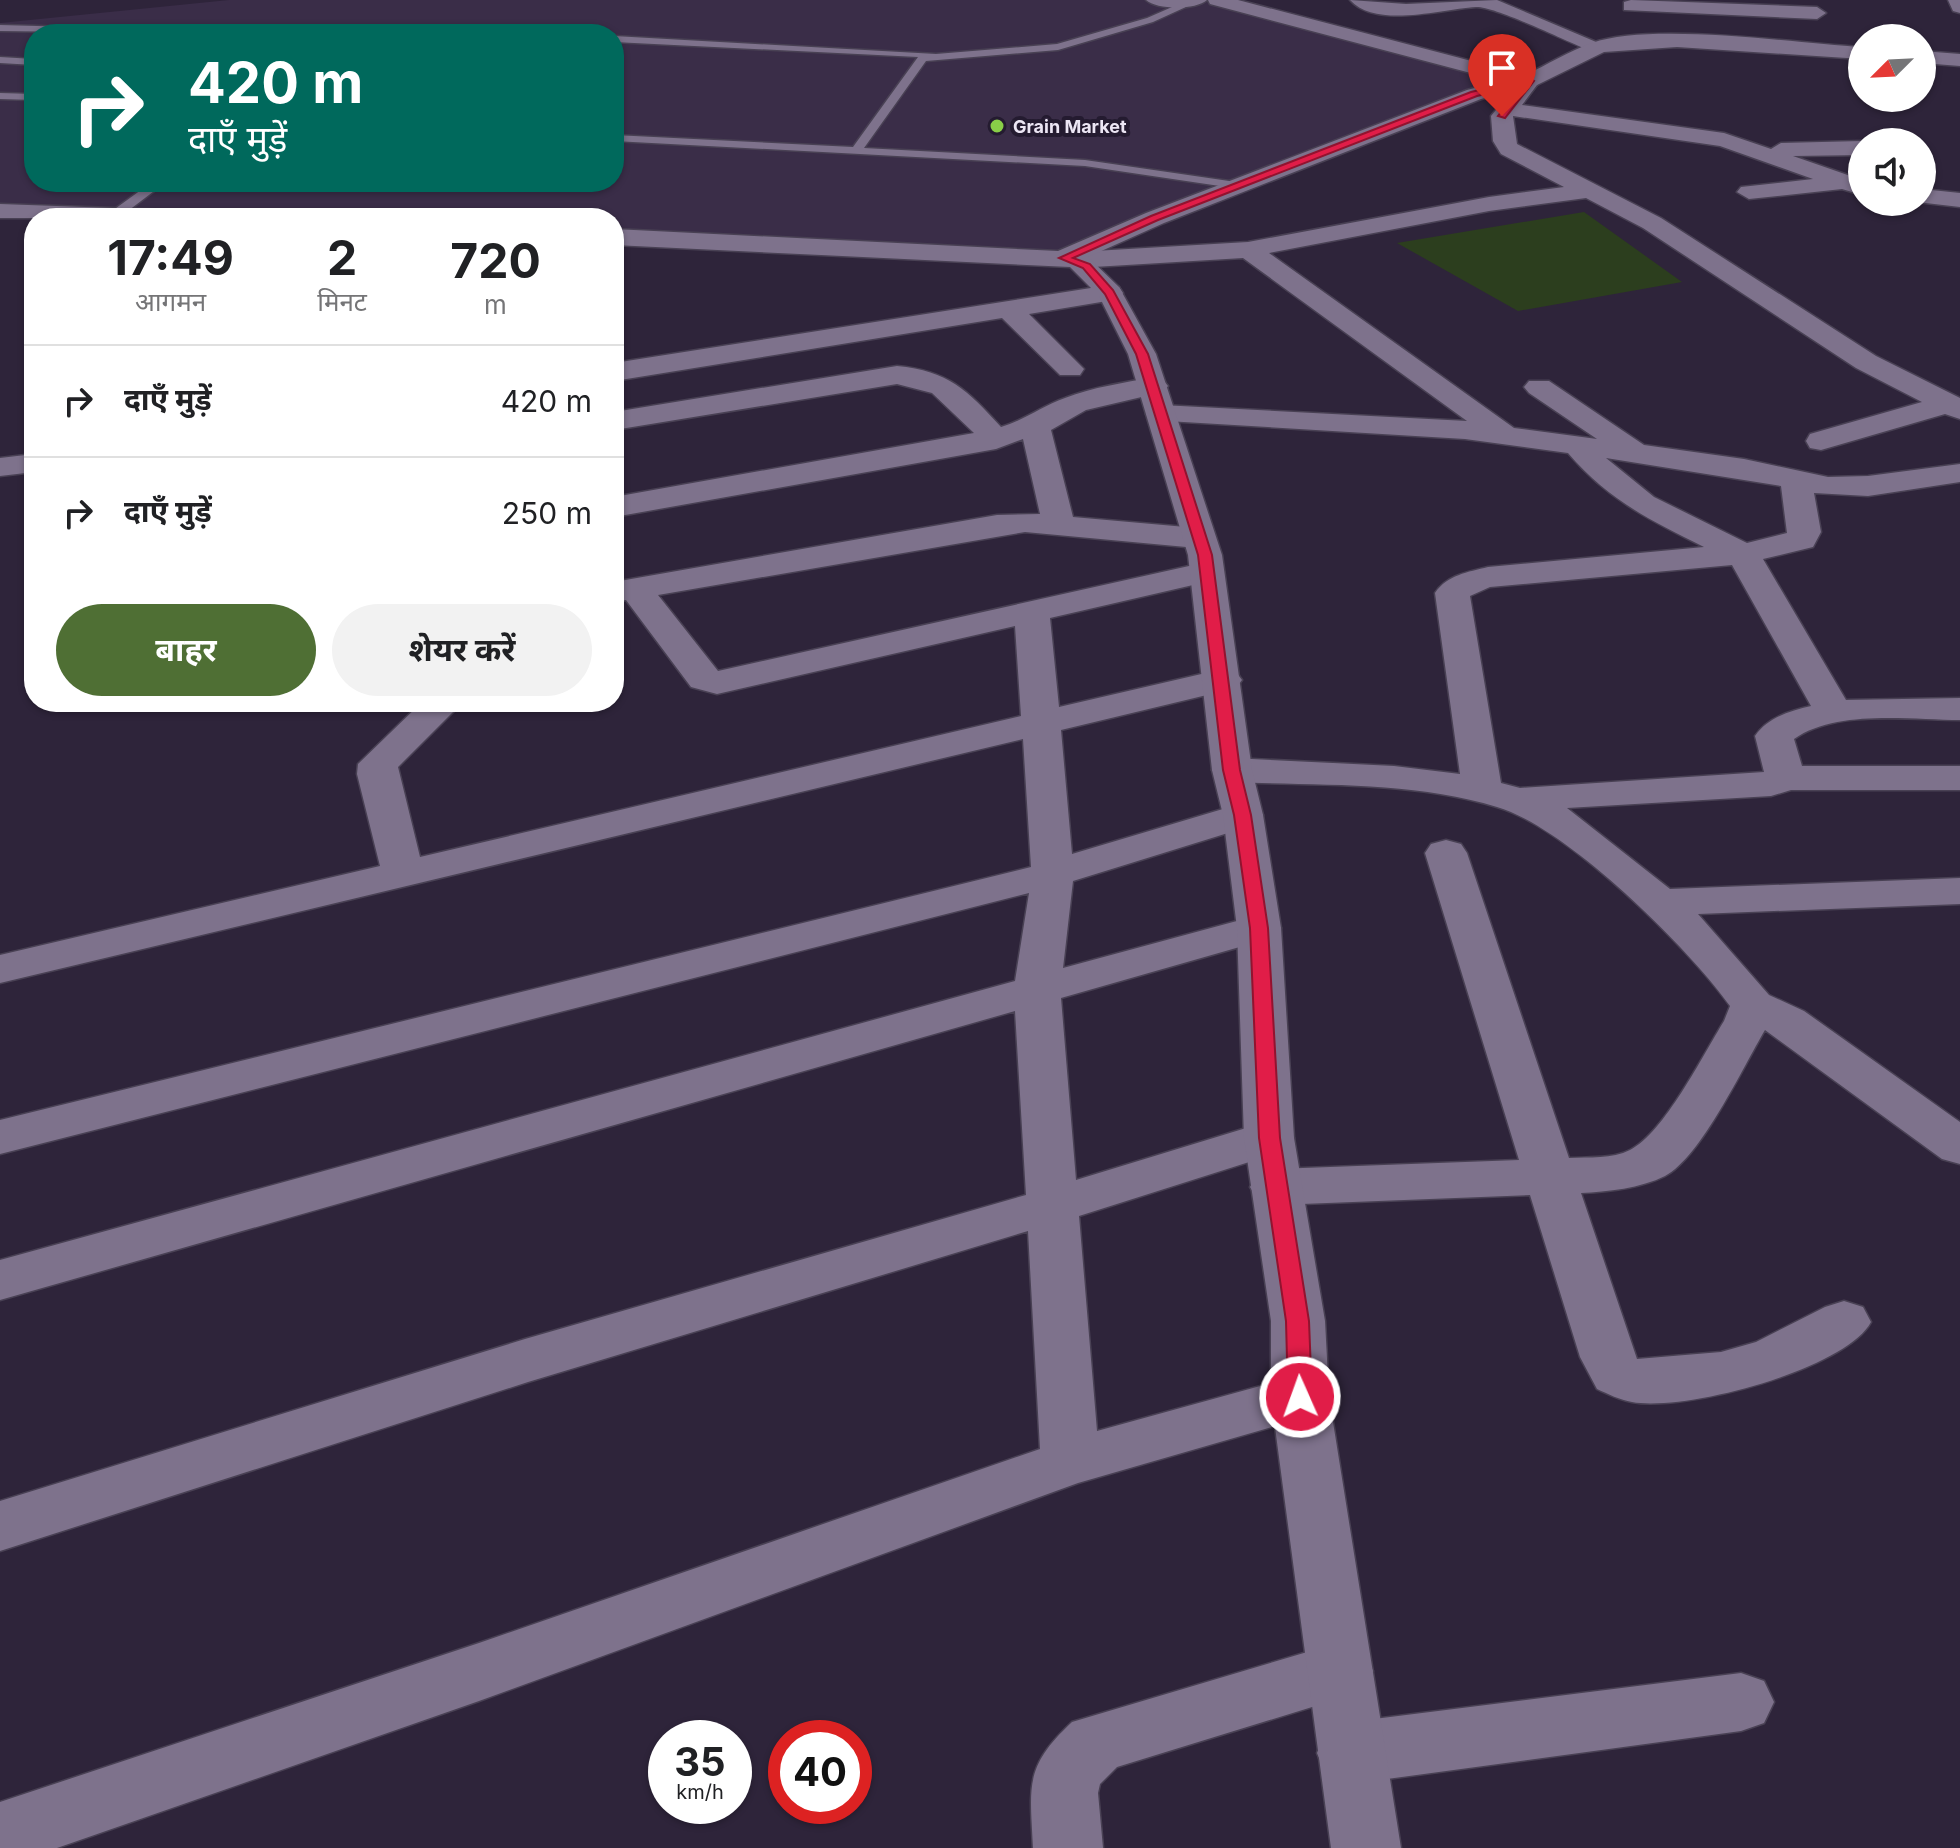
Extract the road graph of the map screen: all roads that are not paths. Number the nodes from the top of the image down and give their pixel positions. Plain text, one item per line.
1 (1155, 0) edge
2 (1196, 0) edge
3 (1217, 0) edge
4 (1359, 0) edge
5 (1483, 0) edge
6 (1957, 0) edge
7 (1630, 3) edge
8 (1960, 7) edge
9 (1817, 13) dead end
10 (0, 28) edge
11 (24, 29) edge
12 (624, 40) edge
13 (1642, 40) junction
14 (1598, 47) junction
15 (1848, 52) edge
16 (932, 55) junction
17 (1936, 58) edge
18 (0, 60) edge
19 (1960, 60) edge
20 (24, 61) edge
21 (1530, 81) junction
22 (0, 96) edge
23 (24, 97) edge
24 (1508, 109) junction
25 (624, 138) edge
26 (1848, 148) edge
27 (857, 149) junction
28 (1763, 151) junction
29 (1848, 184) edge
30 (1236, 186) junction
31 (1848, 186) edge
32 (1588, 191) junction
33 (146, 192) edge
34 (1749, 192) dead end
35 (1936, 197) edge
36 (1960, 200) edge
37 (124, 208) edge
38 (0, 211) edge
39 (24, 212) edge
40 (624, 237) edge
41 (1248, 250) junction
42 (1070, 259) junction
43 (1110, 293) junction
44 (1007, 308) junction
45 (1070, 369) dead end
46 (624, 370) edge
47 (1539, 387) dead end
48 (1157, 400) junction
49 (1954, 407) edge
50 (624, 419) edge
51 (1035, 427) junction
52 (1505, 435) junction
53 (996, 440) junction
54 (1821, 441) dead end
55 (1577, 445) junction
56 (1645, 456) junction
57 (24, 464) edge
58 (0, 467) edge
59 (1960, 473) edge
60 (1796, 480) junction
61 (1926, 480) junction
62 (1960, 502) edge
63 (624, 505) edge
64 (1059, 525) junction
65 (1743, 554) junction
66 (1202, 555) junction
67 (624, 590) edge
68 (1032, 610) junction
69 (1223, 680) junction
70 (1960, 709) edge
71 (433, 712) edge
72 (1834, 712) junction
73 (1038, 723) junction
74 (1232, 770) junction
75 (1785, 778) junction
76 (1960, 778) edge
77 (1502, 794) junction
78 (1243, 815) junction
79 (1446, 853) dead end
80 (403, 874) junction
81 (1053, 874) junction
82 (1960, 891) edge
83 (1663, 902) junction
84 (1259, 928) junction
85 (0, 969) edge
86 (1037, 990) junction
87 (1753, 1005) junction
88 (0, 1137) edge
89 (1960, 1147) edge
90 (1273, 1163) junction
91 (1550, 1174) junction
92 (1051, 1206) junction
93 (0, 1280) edge
94 (1844, 1322) dead end
95 (1300, 1397) junction
96 (1070, 1462) junction
97 (0, 1526) edge
98 (1341, 1671) junction
99 (1741, 1702) dead end
100 (1350, 1753) junction
101 (0, 1835) edge
102 (1068, 1848) edge
103 (1366, 1848) edge

1 - 2 street
2 - 16 lane
3 - 21 street
4 - 5 street
5 - 14 street
6 - 8 street
7 - 9 street
7 - 13 street
10 - 11 lane
12 - 16 lane
13 - 14 street
13 - 15 street
14 - 21 street
16 - 27 lane
17 - 19 street
18 - 20 lane
21 - 24 street
21 - 30 street
22 - 23 lane
24 - 28 street
24 - 32 street
25 - 27 lane
26 - 28 street
27 - 30 lane
28 - 29 street
30 - 42 street
31 - 34 street
32 - 41 street
32 - 49 street
33 - 37 lane
35 - 36 street
38 - 39 street
40 - 42 street
41 - 42 street
41 - 52 street
42 - 43 street
43 - 44 street
43 - 48 street
44 - 45 street
44 - 46 street
47 - 56 street
48 - 51 street
48 - 52 street
48 - 66 street
49 - 54 street
50 - 53 street
51 - 53 street
51 - 64 street
52 - 55 street
53 - 63 street
55 - 56 street
55 - 65 street
56 - 60 street
57 - 58 street
59 - 61 street
60 - 61 street
60 - 65 street
61 - 62 street
64 - 66 street
64 - 67 street
65 - 72 street
65 - 77 street
66 - 68 street
66 - 69 street
67 - 68 street
68 - 73 street
69 - 73 street
69 - 74 street
70 - 72 street
71 - 80 street
72 - 75 street
73 - 80 street
73 - 81 street
74 - 77 street
74 - 78 street
75 - 76 street
75 - 77 street
77 - 83 street
78 - 81 street
78 - 84 street
79 - 91 street
80 - 85 street
81 - 86 street
81 - 88 street
82 - 83 street
83 - 87 street
84 - 86 street
84 - 90 street
86 - 92 street
86 - 93 street
87 - 89 street
87 - 91 street
90 - 91 street
90 - 92 street
90 - 95 street
91 - 94 street
92 - 96 street
92 - 97 street
95 - 96 street
95 - 98 street
96 - 101 street
98 - 100 street
98 - 102 street
99 - 100 street
100 - 103 street

